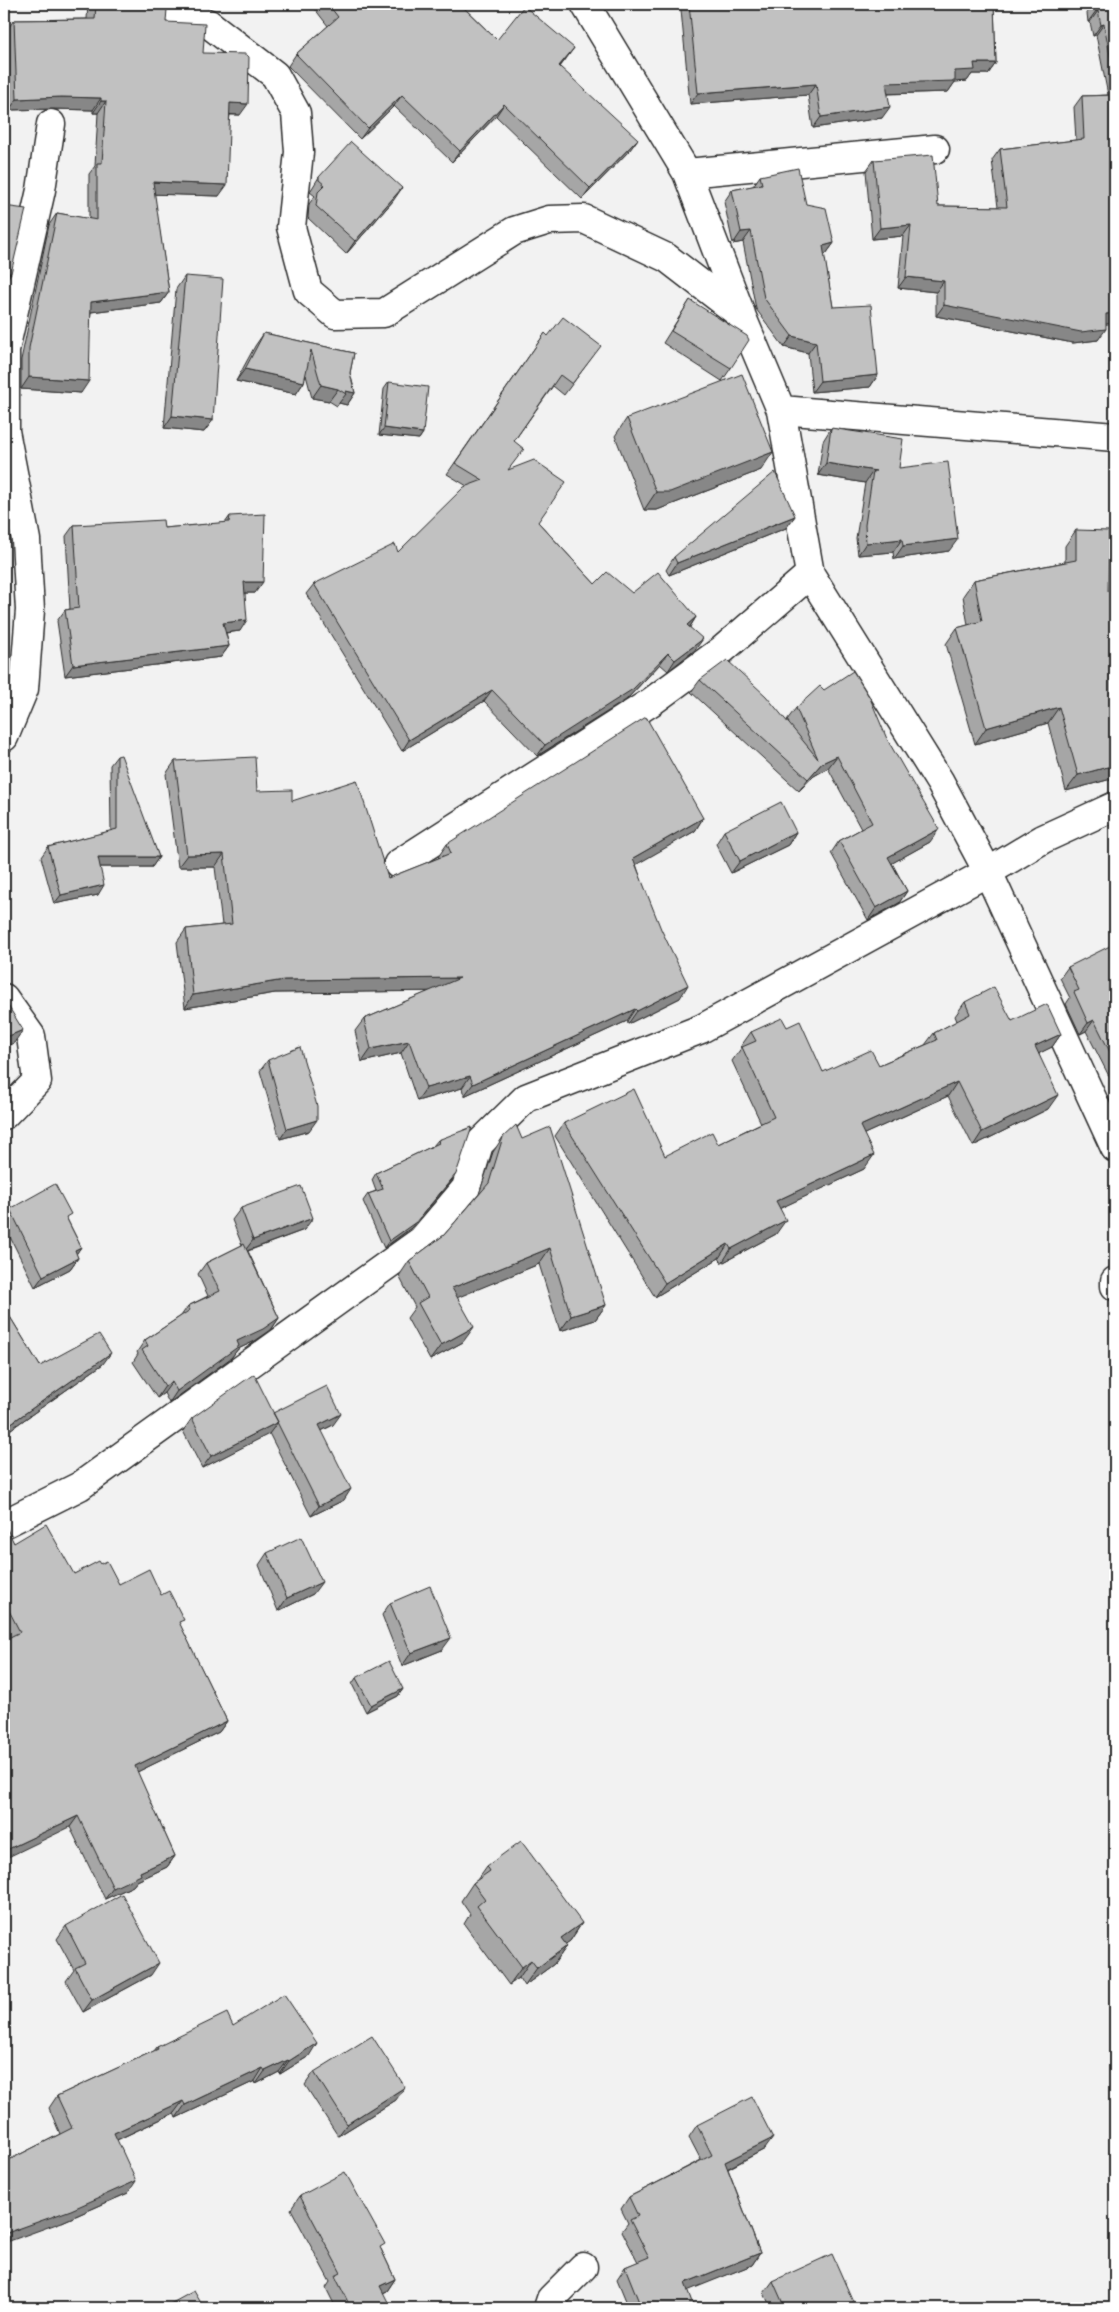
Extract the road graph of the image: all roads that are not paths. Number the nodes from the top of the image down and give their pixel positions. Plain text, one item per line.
1 (160, 4) edge
2 (586, 4) edge
3 (51, 124) dead end
4 (935, 149) dead end
5 (687, 173) junction
6 (741, 315) junction
7 (782, 410) junction
8 (1115, 437) edge
9 (810, 574) junction
10 (4, 737) edge
11 (1115, 806) edge
12 (398, 864) dead end
13 (988, 872) junction
14 (4, 998) edge
15 (4, 1115) edge
16 (1115, 1148) edge
17 (1115, 1282) edge
18 (1115, 1286) edge
19 (4, 1524) edge
20 (584, 2267) dead end
21 (548, 2308) edge

1 - 6 street
2 - 5 street
3 - 10 street
4 - 5 street
5 - 6 street
6 - 7 street
7 - 8 street
7 - 9 street
9 - 12 street
9 - 13 street
11 - 13 street
13 - 16 street
13 - 19 street
14 - 15 street
17 - 18 street
20 - 21 street

